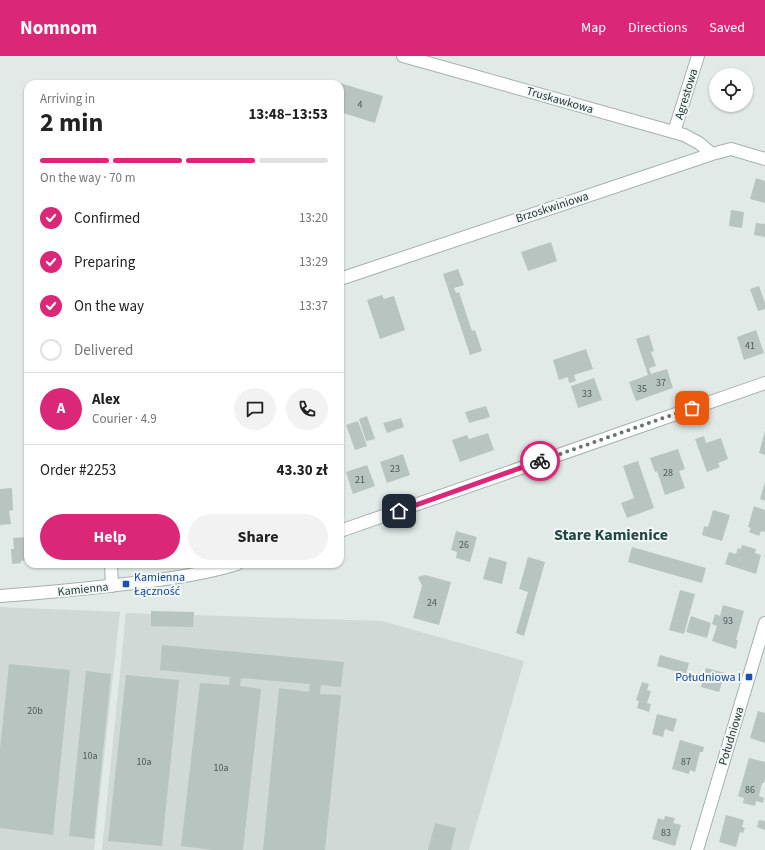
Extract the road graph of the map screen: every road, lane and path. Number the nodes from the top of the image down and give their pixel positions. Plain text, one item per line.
1 (403, 56) edge
2 (698, 56) edge
3 (674, 132) junction
4 (712, 154) junction
5 (765, 159) edge
6 (344, 278) edge
7 (765, 383) edge
8 (344, 530) edge
9 (110, 568) edge
10 (221, 568) edge
11 (112, 586) junction
12 (0, 596) edge
13 (765, 623) edge
14 (698, 850) edge

1 - 3 street, Truskawkowa
2 - 3 street, Agrestowa
3 - 4 street, Truskawkowa
4 - 5 street, Brzoskwiniowa
4 - 6 street, Brzoskwiniowa
7 - 8 street
9 - 11 street
10 - 11 street, Kamienna
11 - 12 street, Kamienna
13 - 14 street, Południowa

